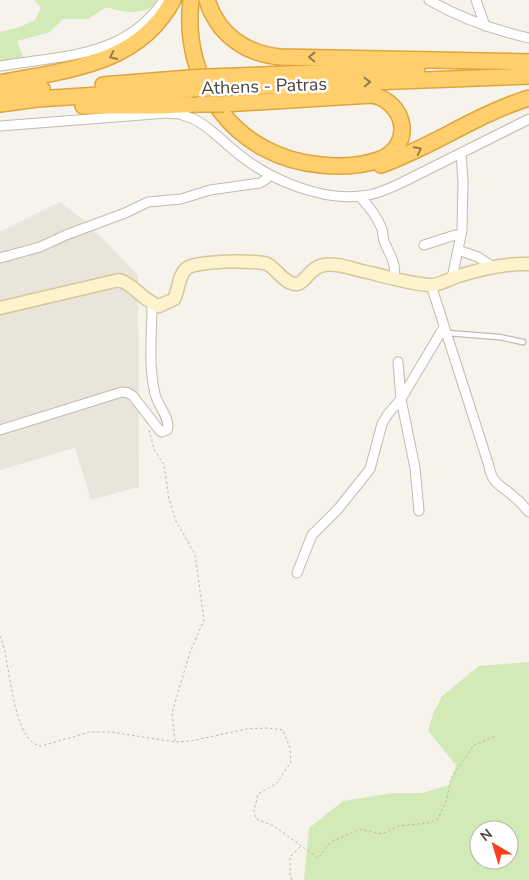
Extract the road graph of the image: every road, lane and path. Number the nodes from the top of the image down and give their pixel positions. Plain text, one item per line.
1 (164, 0) edge
2 (173, 0) edge
3 (184, 0) edge
4 (191, 0) edge
5 (207, 0) edge
6 (428, 0) edge
7 (476, 0) edge
8 (485, 26) junction
9 (529, 38) edge
10 (529, 63) edge
11 (0, 66) edge
12 (529, 76) edge
13 (211, 82) junction
14 (0, 83) edge
15 (190, 84) junction
16 (0, 92) edge
17 (529, 98) edge
18 (37, 99) junction
19 (0, 104) edge
20 (529, 119) edge
21 (0, 126) edge
22 (461, 154) junction
23 (270, 175) junction
24 (360, 197) junction
25 (460, 238) junction
26 (424, 245) dead end
27 (458, 250) junction
28 (0, 258) edge
29 (529, 264) edge
30 (493, 267) junction
31 (394, 278) junction
32 (452, 278) junction
33 (431, 285) junction
34 (152, 304) junction
35 (0, 308) edge
36 (445, 330) junction
37 (523, 342) dead end
38 (398, 362) dead end
39 (401, 399) junction
40 (147, 424) dead end
41 (0, 430) edge
42 (419, 512) dead end
43 (529, 512) edge
44 (297, 573) dead end
45 (0, 636) edge
46 (496, 736) dead end
47 (175, 742) junction
48 (302, 845) junction
49 (292, 880) edge

1 - 11 street
2 -> 14 highway
3 -> 17 highway
4 - 18 highway, bridge
10 -> 5 highway
6 - 8 street
7 - 8 street
8 - 9 street
10 - 13 highway, Athens - Patras
13 -> 12 highway, Athens - Patras
13 - 15 highway, Athens - Patras, bridge
15 - 16 highway, Athens - Patras
15 - 18 highway, Athens - Patras
18 - 19 highway, Athens - Patras
20 - 22 street
21 - 23 street
22 - 24 street
22 - 25 street
23 - 24 street
23 - 28 street
24 - 31 street
25 - 26 street
25 - 27 street
27 - 30 street
27 - 32 street
29 - 30 street
30 - 32 street
31 - 33 street
31 - 34 street
32 - 33 street
33 - 36 street
34 - 35 street
34 - 41 street
36 - 37 lane
36 - 39 street
36 - 43 street
38 - 39 street
39 - 42 street
39 - 44 street
40 - 47 path
45 - 47 path
46 - 48 path
47 - 48 path
48 - 49 path

